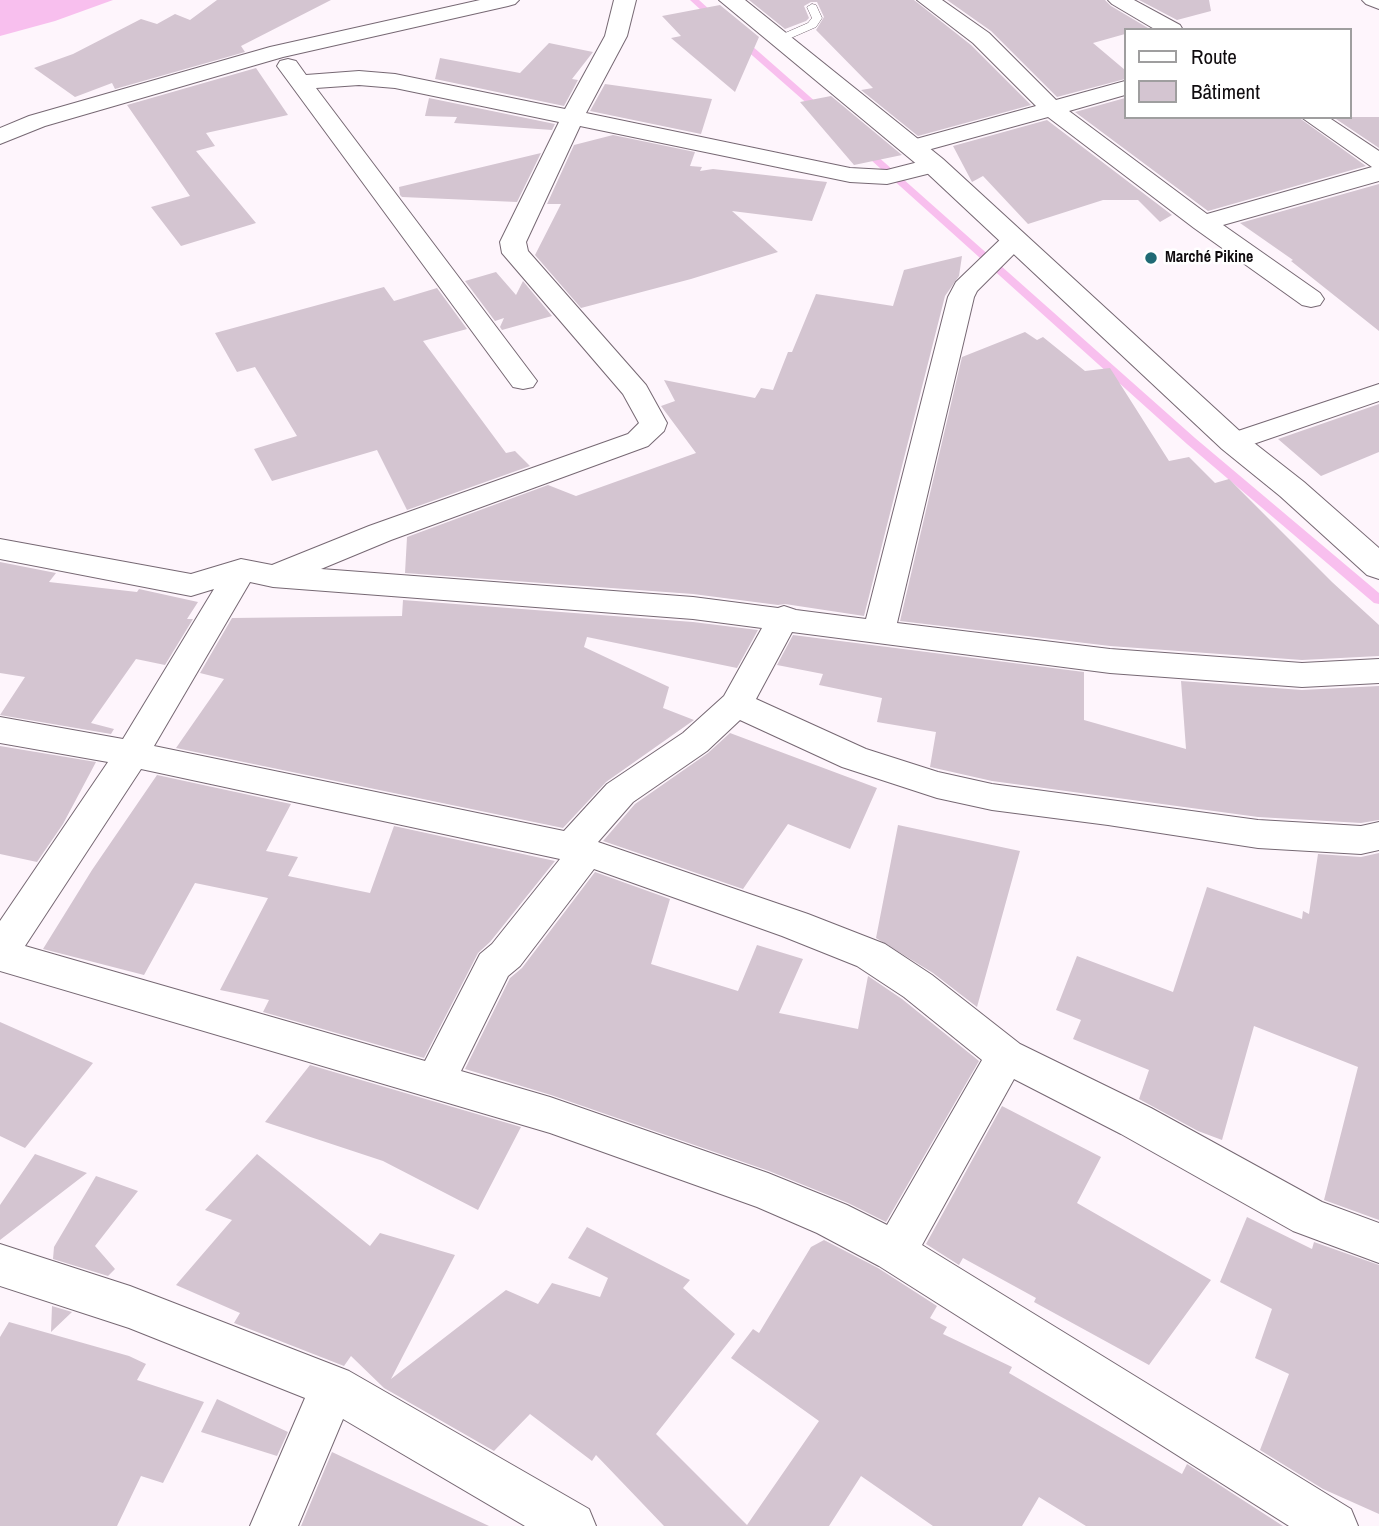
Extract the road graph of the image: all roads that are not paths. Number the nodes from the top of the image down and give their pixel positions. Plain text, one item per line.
1 (508, 0) edge
2 (625, 0) edge
3 (732, 0) edge
4 (1119, 0) edge
5 (1373, 0) edge
6 (1379, 3) edge
7 (943, 4) edge
8 (812, 7) dead end
9 (1168, 28) edge
10 (780, 39) junction
11 (278, 52) junction
12 (300, 82) junction
13 (1124, 88) edge
14 (1051, 108) junction
15 (572, 118) junction
16 (1315, 119) edge
17 (0, 137) edge
18 (923, 156) junction
19 (1379, 162) edge
20 (1379, 173) edge
21 (1203, 223) junction
22 (1015, 239) junction
23 (1311, 299) dead end
24 (523, 381) dead end
25 (1379, 392) edge
26 (1233, 442) junction
27 (0, 549) edge
28 (1379, 567) edge
29 (257, 573) junction
30 (784, 617) junction
31 (879, 631) junction
32 (1379, 671) edge
33 (736, 704) junction
34 (0, 730) edge
35 (132, 754) junction
36 (1379, 836) edge
37 (579, 850) junction
38 (0, 954) edge
39 (1006, 1056) junction
40 (436, 1080) junction
41 (1379, 1243) edge
42 (895, 1252) junction
43 (0, 1265) edge
44 (332, 1387) junction
45 (274, 1526) edge
46 (572, 1526) edge
47 (1334, 1526) edge

1 - 11 street
2 - 15 street
3 - 10 highway
4 - 9 street
5 - 6 street
7 - 14 street
8 - 10 lane
10 - 18 highway
11 - 12 street
11 - 17 street
12 - 15 street
12 - 24 street
13 - 14 street
14 - 18 street
14 - 21 street
15 - 18 street
15 - 29 street
16 - 19 street
18 - 22 highway
20 - 21 street
21 - 23 street
22 - 26 highway
22 - 31 street
25 - 26 street
26 - 28 highway
27 - 29 street
29 - 30 street
29 - 35 street
30 - 31 street
30 - 33 street
31 - 32 street
33 - 36 street
33 - 37 street
34 - 35 street
35 - 37 street
35 - 38 street
37 - 39 street
37 - 40 street
38 - 40 street
39 - 41 street
39 - 42 street
40 - 42 street
42 - 47 street
43 - 44 street
44 - 45 street
44 - 46 street

